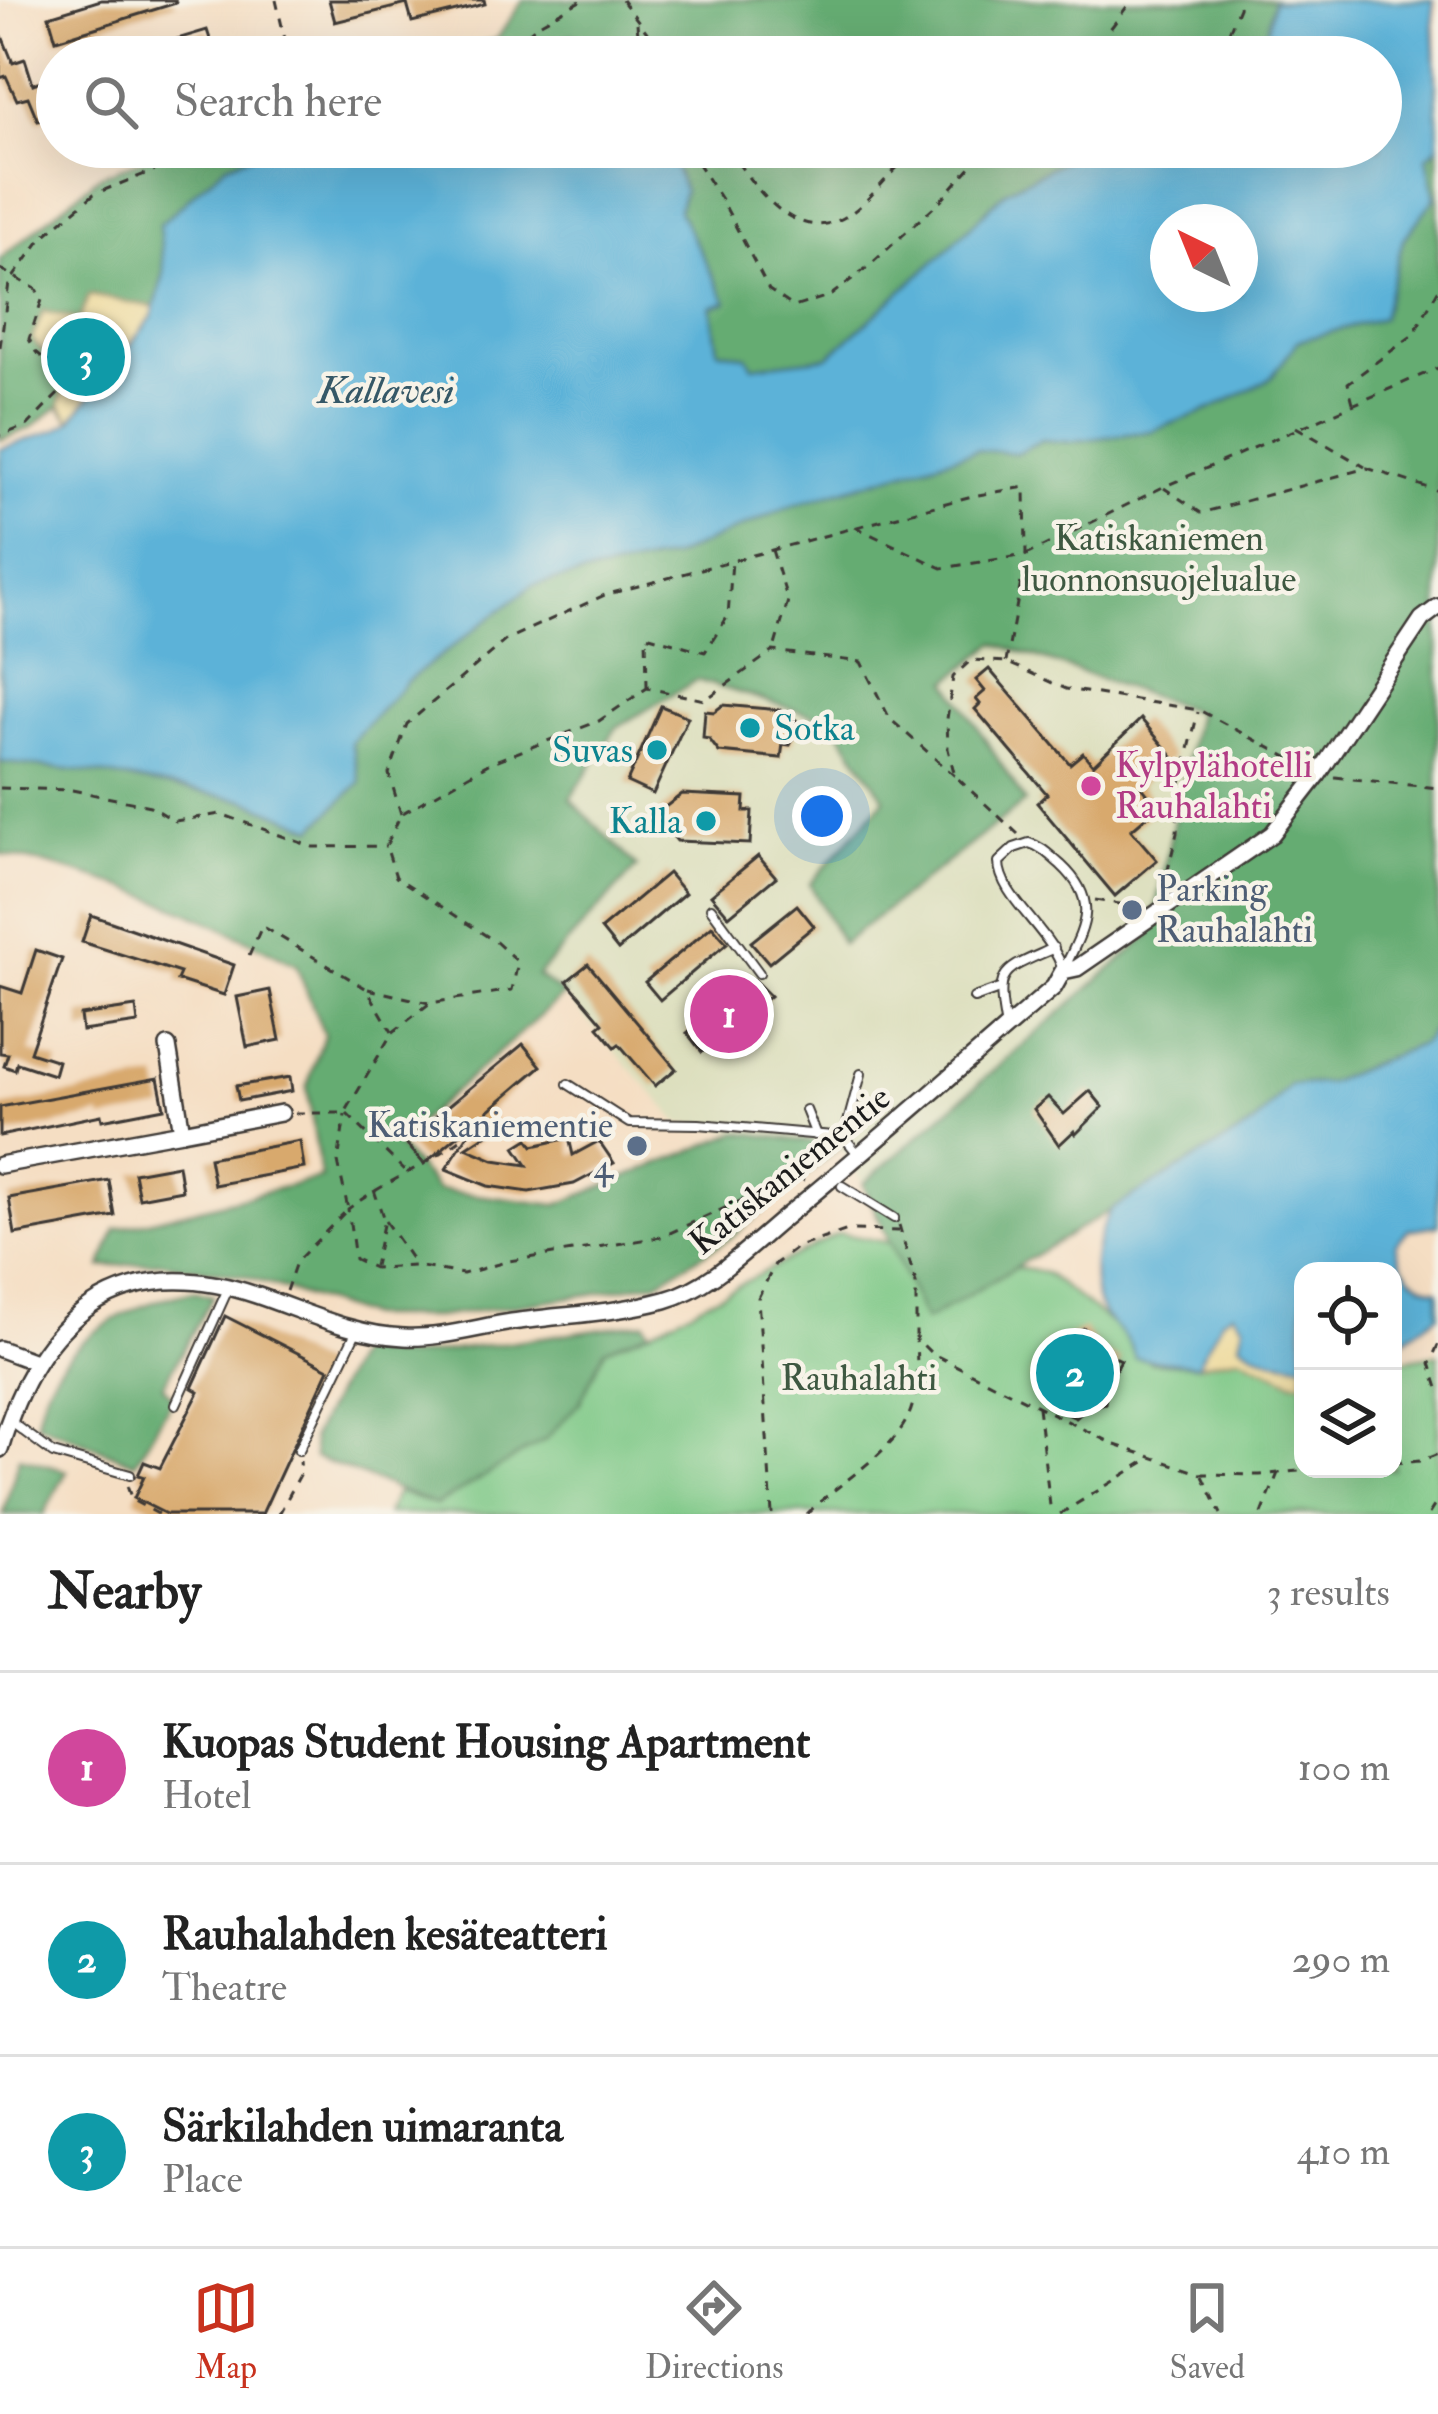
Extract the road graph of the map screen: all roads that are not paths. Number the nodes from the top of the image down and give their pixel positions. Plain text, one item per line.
1 (1438, 608) edge
2 (710, 908) dead end
3 (1054, 948) junction
4 (1063, 971) junction
5 (759, 973) dead end
6 (999, 989) junction
7 (974, 998) dead end
8 (1006, 1028) junction
9 (168, 1046) dead end
10 (861, 1074) dead end
11 (568, 1084) dead end
12 (806, 1110) dead end
13 (281, 1113) road end
14 (182, 1132) junction
15 (816, 1135) junction
16 (844, 1137) junction
17 (860, 1156) junction
18 (0, 1165) edge
19 (842, 1186) dead end
20 (895, 1218) road end
21 (229, 1287) junction
22 (357, 1330) junction
23 (0, 1349) edge
24 (35, 1361) junction
25 (176, 1404) dead end
26 (8, 1420) junction
27 (0, 1449) edge
28 (299, 1450) road end
29 (127, 1477) road end

1 - 4 street, Katiskaniementie
2 - 5 lane
3 - 4 lane
3 - 4 lane
3 - 6 lane
4 - 8 street, Katiskaniementie
6 - 7 lane
6 - 8 lane
8 - 17 street, Katiskaniementie
9 - 14 street
10 - 16 lane
11 - 15 lane
12 - 15 lane
13 - 14 street
14 - 18 street
15 - 16 lane
16 - 17 lane
17 - 22 street, Katiskaniementie
19 - 20 lane
21 - 22 street, Katiskaniementie
21 - 24 street, Katiskaniementie
21 - 25 lane
22 - 28 lane
23 - 24 street
24 - 26 street, Katiskaniementie
26 - 27 street, Katiskaniementie
26 - 29 lane

